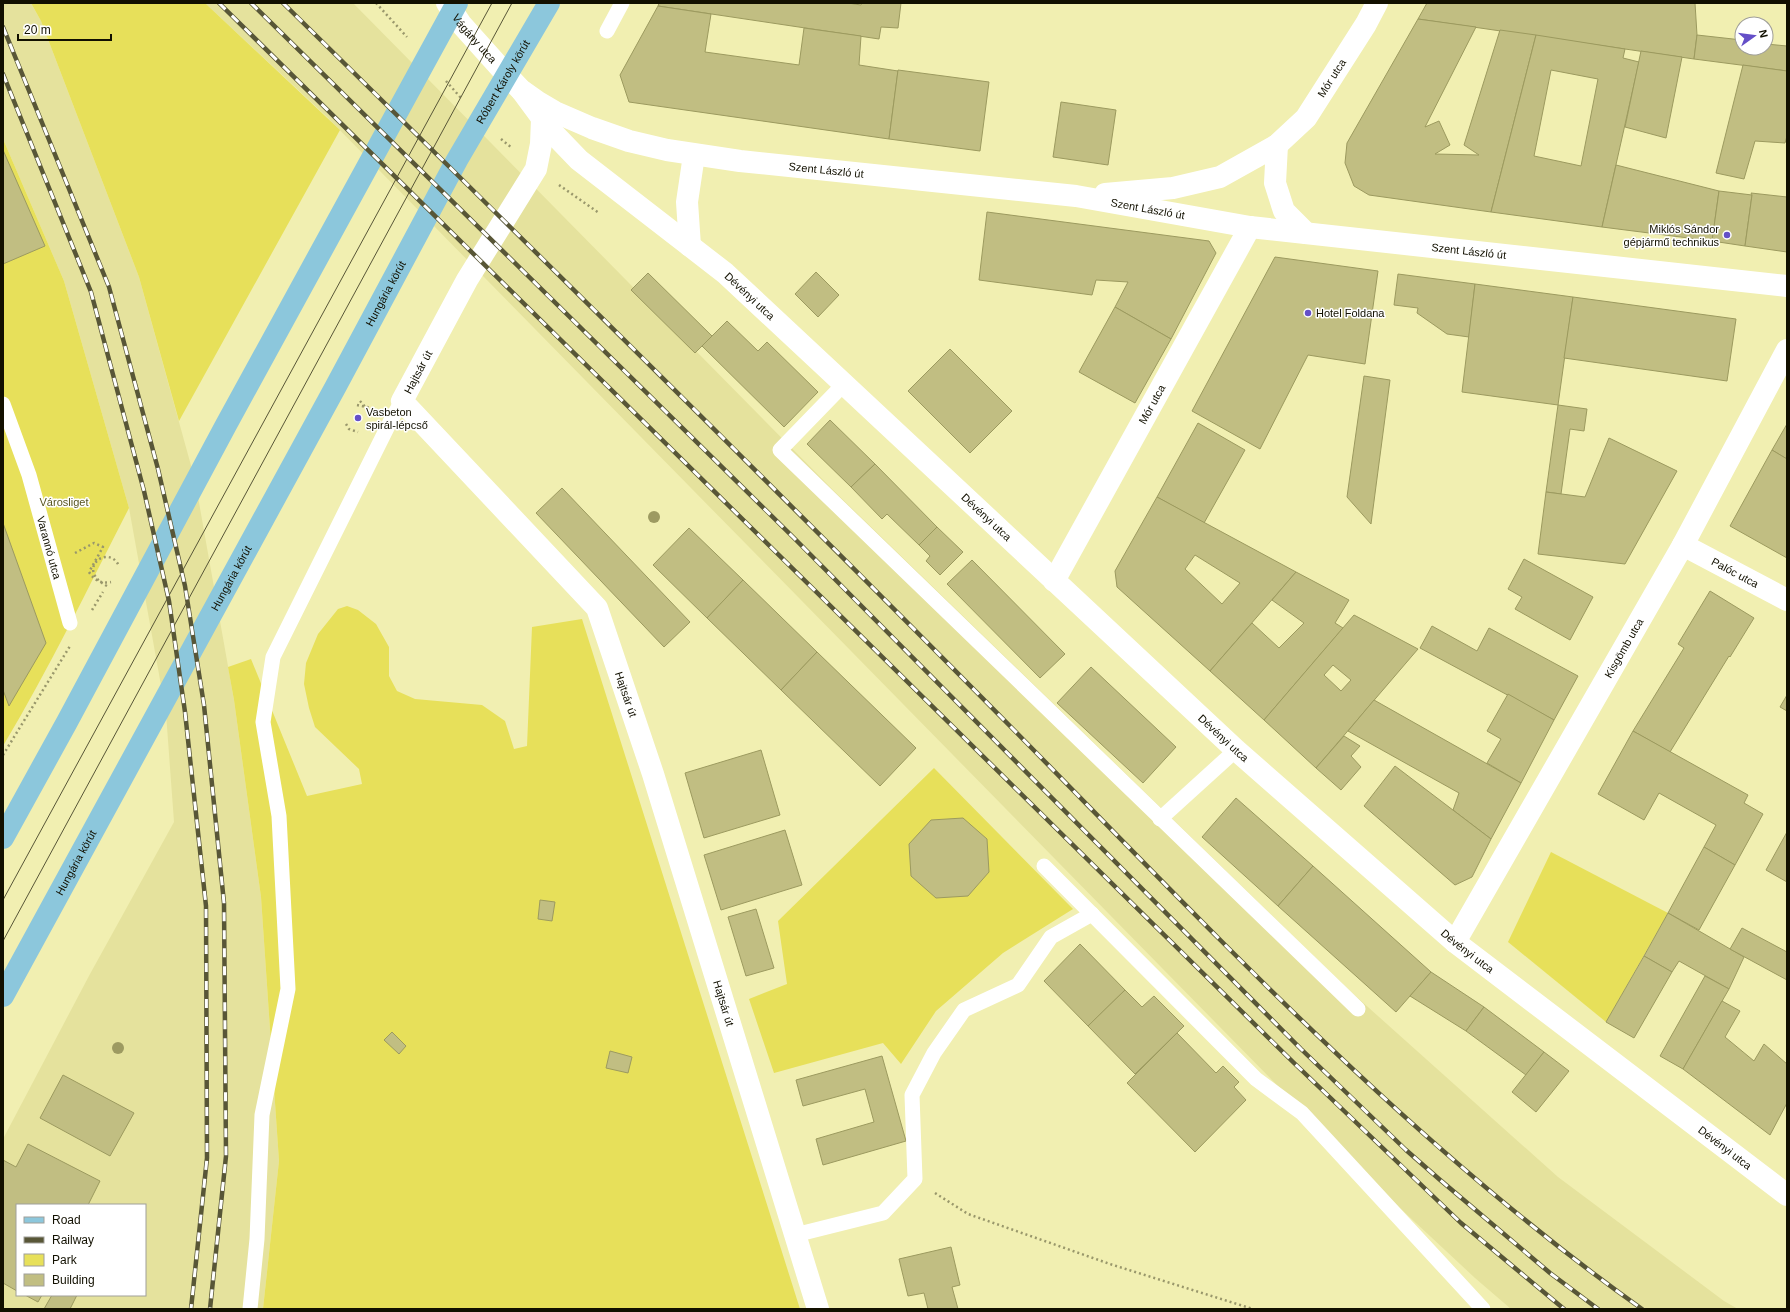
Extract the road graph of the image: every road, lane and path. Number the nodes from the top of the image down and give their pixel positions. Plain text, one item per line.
1 (376, 3) edge
2 (447, 3) edge
3 (457, 3) edge
4 (549, 3) edge
5 (622, 3) edge
6 (1377, 3) edge
7 (606, 31) dead end
8 (407, 38) dead end
9 (444, 78) dead end
10 (521, 90) junction
11 (464, 102) dead end
12 (542, 119) junction
13 (496, 135) dead end
14 (1277, 145) junction
15 (694, 155) junction
16 (456, 160) joint
17 (579, 160) junction
18 (536, 169) junction
19 (1076, 196) junction
20 (1250, 227) junction
21 (1306, 233) junction
22 (690, 246) junction
23 (1787, 286) edge
24 (1787, 350) edge
25 (844, 384) junction
26 (402, 401) junction
27 (3, 404) edge
28 (1683, 545) junction
29 (53, 566) junction
30 (120, 572) dead end
31 (116, 580) dead end
32 (1054, 581) junction
33 (1787, 600) edge
34 (90, 613) dead end
35 (70, 623) dead end
36 (73, 640) dead end
37 (1236, 750) junction
38 (3, 755) edge
39 (1160, 819) junction
40 (3, 838) edge
41 (1044, 866) dead end
42 (1092, 914) junction
43 (1455, 942) junction
44 (3, 996) edge
45 (1358, 1010) dead end
46 (915, 1179) junction
47 (1785, 1188) edge
48 (795, 1235) junction
49 (250, 1309) edge
50 (818, 1309) edge
51 (1253, 1309) edge
52 (1483, 1309) edge

1 - 8 path
2 - 10 street, Vágány utca
3 - 40 main road
4 - 16 main road, Róbert Károly körút
5 - 7 lane
6 - 14 street, Mór utca
9 - 11 path
10 - 12 street, Dévényi utca
10 - 15 street, Szent László út
12 - 17 street, Dévényi utca
12 - 18 street, Hajtsár út
13 - 18 path
14 - 19 street, Mór utca
14 - 21 street
15 - 19 street, Szent László út
15 - 22 street
16 - 44 main road, Hungária körút
17 - 18 street
17 - 22 street, Dévényi utca
18 - 26 street, Hajtsár út
19 - 20 street, Szent László út
20 - 21 street, Szent László út
20 - 32 street, Mór utca
21 - 23 street, Szent László út
22 - 25 street, Dévényi utca
24 - 28 street, Kisgömb utca
25 - 32 street, Dévényi utca
25 - 39 lane
26 - 48 street, Hajtsár út
26 - 49 lane
27 - 29 lane, Varannó utca
28 - 33 street, Palóc utca
28 - 43 street, Kisgömb utca
29 - 31 path
29 - 35 lane, Varannó utca
30 - 34 path
32 - 37 street, Dévényi utca
36 - 38 path
37 - 39 lane
37 - 43 street, Dévényi utca
39 - 45 lane
41 - 42 lane
42 - 46 lane
42 - 52 lane
43 - 47 street, Dévényi utca
46 - 48 lane
46 - 51 path
48 - 50 street, Hajtsár út

